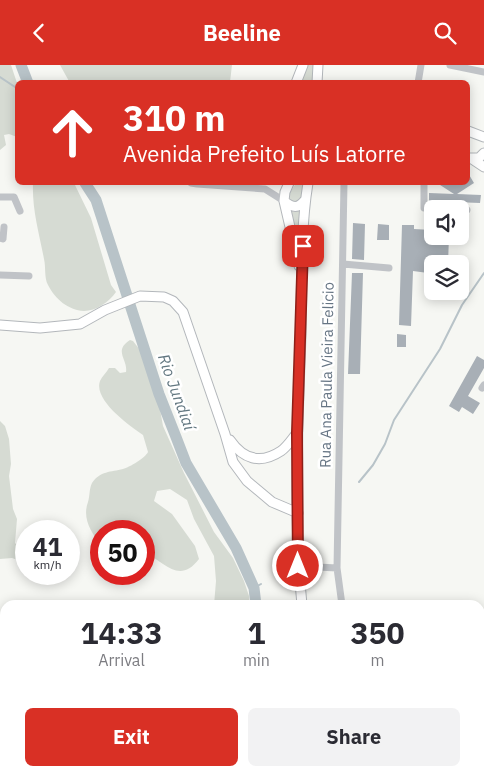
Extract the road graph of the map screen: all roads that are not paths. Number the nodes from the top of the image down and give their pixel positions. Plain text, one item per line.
1 (303, 65) edge
2 (318, 65) edge
3 (421, 65) edge
4 (450, 65) edge
5 (484, 72) edge
6 (297, 80) edge
7 (317, 80) edge
8 (418, 80) edge
9 (470, 132) edge
10 (483, 135) edge
11 (484, 153) edge
12 (470, 158) edge
13 (484, 167) edge
14 (196, 185) edge
15 (289, 185) edge
16 (344, 185) edge
17 (424, 185) edge
18 (308, 186) edge
19 (0, 197) edge
20 (305, 200) junction
21 (424, 200) edge
22 (284, 201) junction
23 (20, 211) dead end
24 (6, 227) edge
25 (0, 238) edge
26 (343, 264) junction
27 (389, 268) dead end
28 (0, 275) edge
29 (29, 276) dead end
30 (302, 283) junction
31 (0, 325) edge
32 (297, 433) junction
33 (226, 434) junction
34 (298, 513) junction
35 (298, 566) junction
36 (337, 568) junction
37 (301, 600) edge
38 (341, 600) edge

1 - 6 main road
2 - 7 main road
3 - 8 street
4 - 5 street
9 - 10 main road
11 - 12 main road
12 - 13 main road
14 - 22 street
15 - 22 main road
16 - 26 street, Rua Ana Paula Vieira Felicio
17 - 21 street
18 - 20 main road
19 - 23 street
20 - 22 main road
20 - 30 main road
22 - 30 main road
24 - 25 street
26 - 27 street
26 - 36 street, Rua Ana Paula Vieira Felicio
28 - 29 street
30 - 32 main road
31 - 33 main road
32 - 33 main road
32 - 34 main road
33 - 34 main road
34 - 35 main road
35 - 36 street
35 - 37 main road
36 - 38 street, Rua Ana Paula Vieira Felicio

